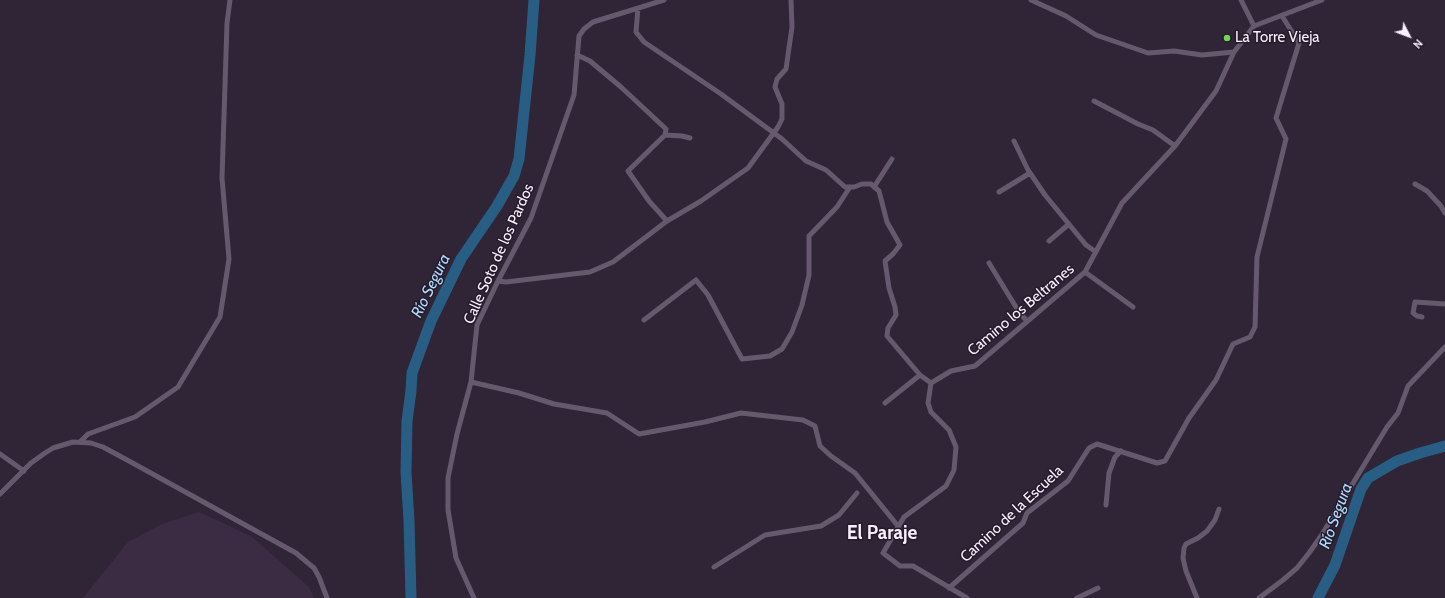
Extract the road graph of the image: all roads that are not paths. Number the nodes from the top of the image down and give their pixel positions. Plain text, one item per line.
1 (230, 0) edge
2 (664, 0) edge
3 (791, 0) edge
4 (1032, 0) edge
5 (1242, 0) edge
6 (1322, 0) edge
7 (638, 8) junction
8 (1282, 16) junction
9 (1254, 26) junction
10 (1234, 52) junction
11 (577, 55) junction
12 (1094, 101) dead end
13 (774, 134) junction
14 (665, 135) junction
15 (690, 138) dead end
16 (1014, 142) dead end
17 (1175, 146) junction
18 (892, 159) dead end
19 (1030, 173) junction
20 (1415, 184) dead end
21 (850, 187) junction
22 (874, 187) junction
23 (999, 192) dead end
24 (1445, 213) edge
25 (667, 221) junction
26 (1069, 224) junction
27 (1049, 241) dead end
28 (1096, 252) junction
29 (989, 263) dead end
30 (1085, 272) junction
31 (498, 281) junction
32 (1445, 304) edge
33 (1133, 308) dead end
34 (1422, 317) dead end
35 (644, 320) dead end
36 (1027, 322) junction
37 (1445, 347) edge
38 (920, 375) junction
39 (471, 382) junction
40 (931, 383) junction
41 (885, 403) dead end
42 (80, 442) junction
43 (1120, 451) junction
44 (0, 454) edge
45 (24, 470) junction
46 (857, 493) dead end
47 (0, 494) edge
48 (1106, 505) dead end
49 (1219, 510) dead end
50 (898, 526) junction
51 (714, 567) dead end
52 (948, 588) junction
53 (1098, 588) dead end
54 (327, 598) edge
55 (474, 598) edge
56 (967, 598) edge
57 (1077, 598) edge
58 (1197, 598) edge
59 (1258, 598) edge

1 - 42 street
2 - 7 street, Calle Soto de los Pardos
3 - 13 street
4 - 10 street
5 - 9 street
6 - 8 street
7 - 11 street, Calle Soto de los Pardos
7 - 13 street
8 - 9 street
8 - 43 street, Camino de la Escuela
9 - 10 street, Camino los Beltranes
10 - 17 street, Camino los Beltranes
11 - 14 street
11 - 31 street, Calle Soto de los Pardos
12 - 17 street
13 - 21 street
13 - 25 street
14 - 15 street
14 - 25 street
16 - 19 street
17 - 28 street, Camino los Beltranes
18 - 22 street
19 - 23 street
19 - 26 street
20 - 24 street
21 - 22 street
21 - 35 street
22 - 38 street
25 - 31 street
26 - 27 street
26 - 28 street
28 - 30 street, Camino los Beltranes
29 - 36 street
30 - 33 street
30 - 36 street, Camino los Beltranes
31 - 39 street, Calle Soto de los Pardos
32 - 34 street
36 - 40 street, Camino los Beltranes
37 - 59 street
38 - 40 street
38 - 41 street
39 - 50 street
39 - 55 street, Calle Soto de los Pardos
40 - 50 street
42 - 45 street
42 - 54 street
43 - 48 street
43 - 52 street, Camino de la Escuela
44 - 45 street
45 - 47 street
46 - 51 street
49 - 58 street
50 - 52 street
52 - 56 street
53 - 57 street

